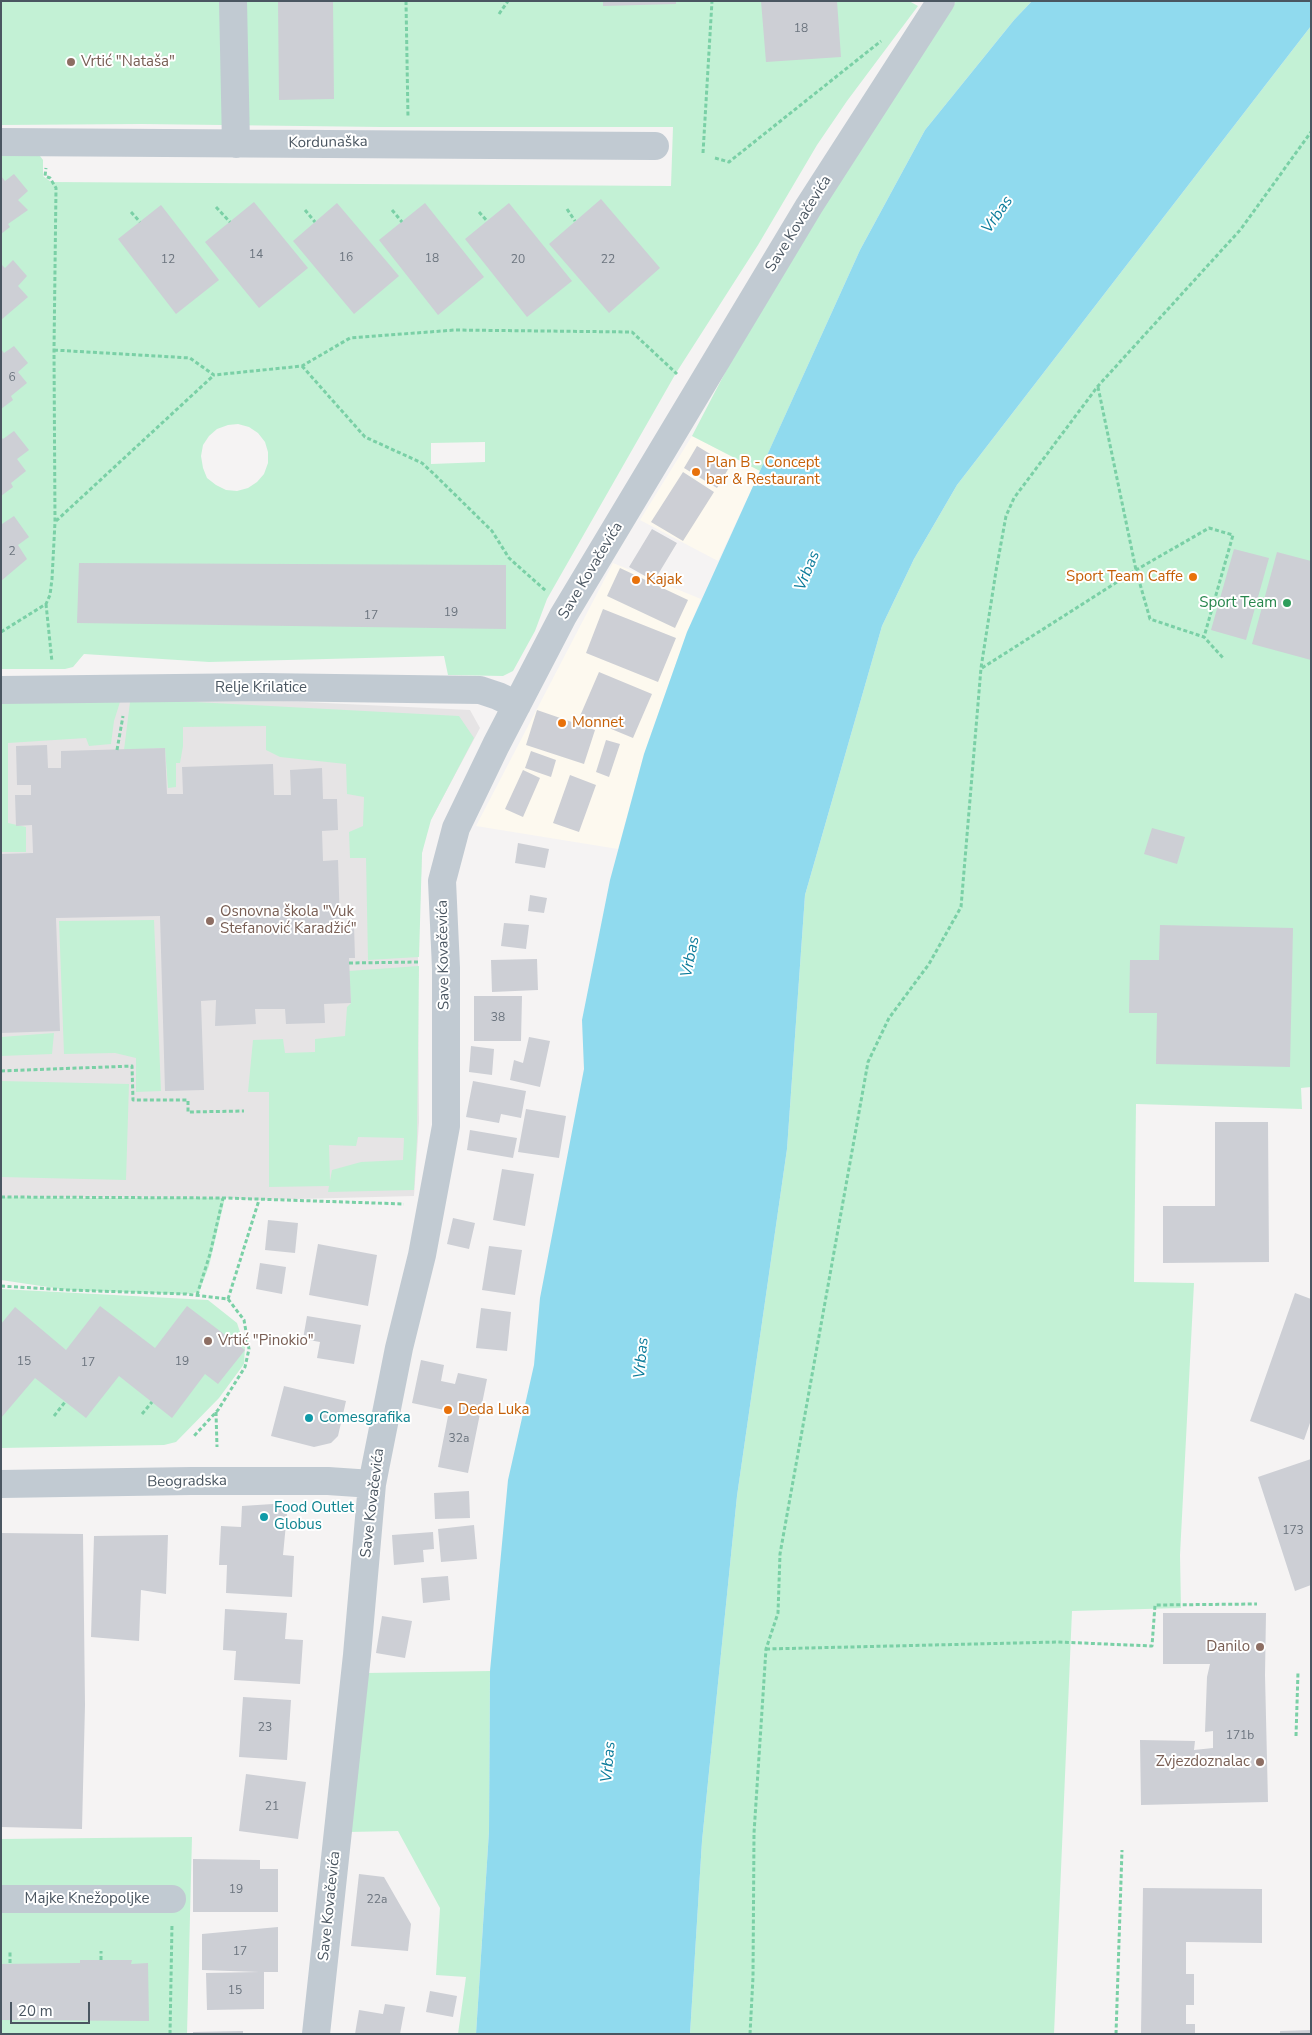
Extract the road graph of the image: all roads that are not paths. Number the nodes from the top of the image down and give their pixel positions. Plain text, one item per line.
1 (234, 1) edge
2 (942, 1) edge
3 (1, 142) edge
4 (236, 144) junction
5 (655, 146) dead end
6 (1, 690) edge
7 (517, 705) junction
8 (1, 1484) edge
9 (372, 1484) junction
10 (1, 1898) edge
11 (172, 1899) road end
12 (316, 2034) edge

1 - 4 street
2 - 7 street, Save Kovačevića
3 - 4 street, Kordunaška
4 - 5 street, Kordunaška
6 - 7 street, Relje Krilatice
7 - 9 street, Save Kovačevića
8 - 9 street, Beogradska
9 - 12 street, Save Kovačevića
10 - 11 street, Majke Knežopoljke

